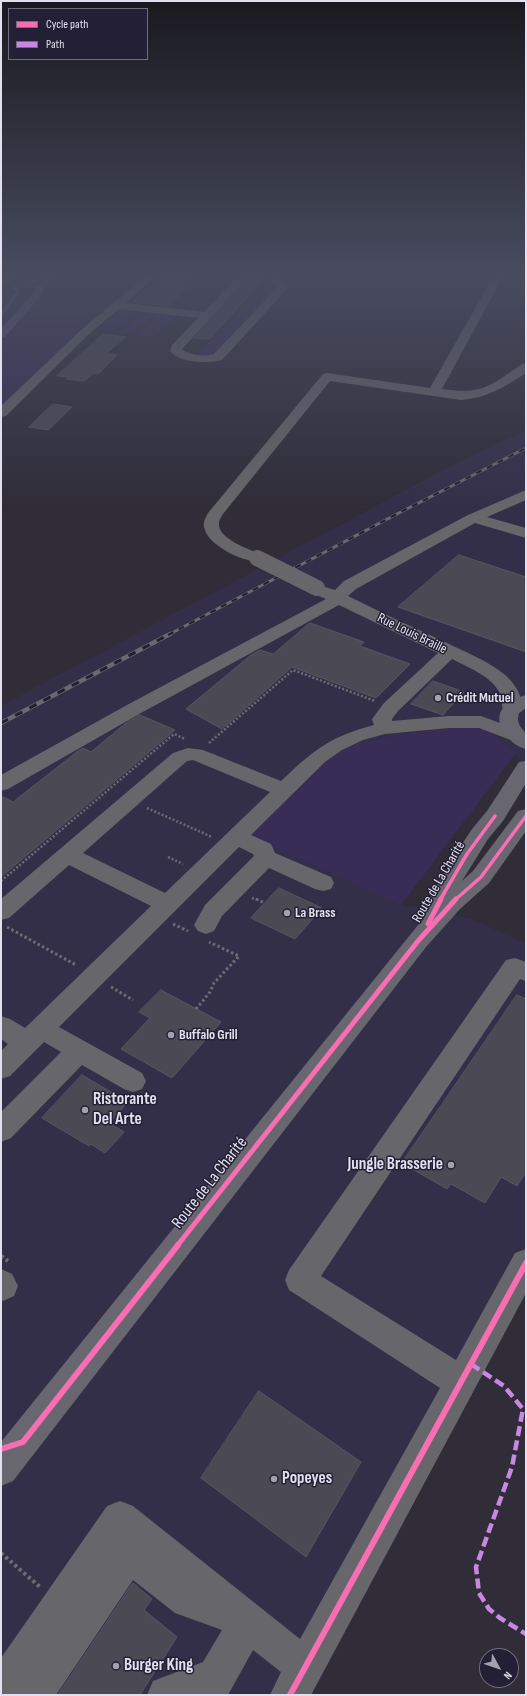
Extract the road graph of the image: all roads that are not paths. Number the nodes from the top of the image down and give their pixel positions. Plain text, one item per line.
1 (64, 352) edge
2 (176, 352) edge
3 (223, 352) edge
4 (456, 352) edge
5 (526, 367) edge
6 (434, 392) junction
7 (1, 414) edge
8 (526, 494) edge
9 (472, 518) junction
10 (526, 533) edge
11 (338, 599) junction
12 (449, 652) junction
13 (505, 684) junction
14 (526, 693) edge
15 (516, 707) edge
16 (481, 722) junction
17 (384, 728) junction
18 (521, 739) edge
19 (526, 767) edge
20 (1, 784) edge
21 (284, 790) junction
22 (526, 816) edge
23 (233, 841) junction
24 (68, 855) junction
25 (266, 858) junction
26 (323, 883) dead end
27 (1, 912) edge
28 (170, 914) junction
29 (200, 932) road end
30 (418, 941) junction
31 (526, 972) edge
32 (1, 1026) edge
33 (35, 1036) junction
34 (81, 1051) junction
35 (1, 1068) edge
36 (132, 1081) dead end
37 (1, 1130) edge
38 (526, 1263) edge
39 (461, 1382) junction
40 (1, 1469) edge
41 (249, 1621) junction
42 (298, 1681) edge
43 (211, 1686) edge
44 (1, 1691) edge
45 (33, 1695) edge
46 (167, 1695) edge

1 - 7 street
2 - 3 street
4 - 6 street
5 - 6 street
6 - 11 street, Rue Louis Braille, bridge
8 - 9 street
9 - 10 street
9 - 11 street
11 - 12 street, Rue Louis Braille
11 - 20 street
12 - 13 street, Rue Louis Braille
12 - 17 street
13 - 14 street, Rue Louis Braille
13 - 15 street
15 - 16 street
15 - 18 main road
16 - 17 street
16 - 18 street
17 - 21 street
19 - 30 main road, Route de La Charité
21 - 23 street
21 - 24 street
22 - 30 main road, Route de La Charité
23 - 25 street
23 - 28 street
24 - 27 street
24 - 28 street
25 - 26 street
25 - 29 street
28 - 33 street
30 - 40 main road, Route de La Charité
31 - 39 street
32 - 33 street
33 - 34 street
33 - 35 street
34 - 36 street
34 - 37 street
38 - 39 street
39 - 42 street
41 - 42 street
41 - 43 street
41 - 44 street
41 - 45 street
43 - 46 street

